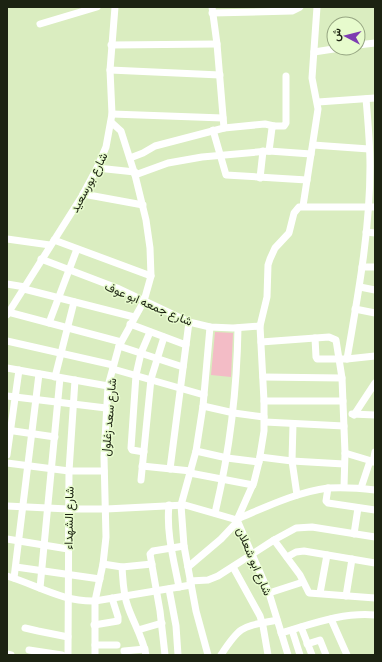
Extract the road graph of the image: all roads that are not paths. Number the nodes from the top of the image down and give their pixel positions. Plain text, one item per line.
1 (97, 7) edge
2 (115, 7) edge
3 (300, 7) edge
4 (316, 7) edge
5 (212, 10) edge
6 (40, 24) dead end
7 (217, 44) junction
8 (111, 46) junction
9 (326, 50) edge
10 (314, 52) junction
11 (110, 70) junction
12 (220, 75) junction
13 (286, 76) dead end
14 (375, 98) edge
15 (366, 99) junction
16 (318, 102) junction
17 (112, 114) junction
18 (223, 118) junction
19 (111, 122) junction
20 (274, 126) junction
21 (372, 126) edge
22 (224, 128) junction
23 (213, 130) junction
24 (313, 145) junction
25 (369, 149) junction
26 (266, 151) junction
27 (311, 154) junction
28 (220, 155) junction
29 (130, 158) junction
30 (97, 168) junction
31 (135, 173) junction
32 (260, 178) junction
33 (307, 180) junction
34 (83, 194) junction
35 (143, 205) junction
36 (303, 206) junction
37 (371, 207) edge
38 (366, 232) junction
39 (375, 233) edge
40 (7, 239) edge
41 (52, 243) junction
42 (77, 249) junction
43 (41, 259) junction
44 (362, 267) junction
45 (375, 268) edge
46 (69, 270) junction
47 (151, 276) junction
48 (7, 284) edge
49 (360, 287) junction
50 (25, 288) junction
51 (375, 290) edge
52 (59, 298) junction
53 (144, 301) junction
54 (74, 302) junction
55 (356, 309) junction
56 (8, 314) edge
57 (375, 314) edge
58 (134, 317) junction
59 (189, 322) junction
60 (49, 323) junction
61 (130, 324) junction
62 (260, 326) junction
63 (210, 327) junction
64 (67, 328) junction
65 (238, 328) junction
66 (150, 332) junction
67 (164, 337) junction
68 (315, 338) junction
69 (7, 341) edge
70 (261, 342) junction
71 (120, 344) junction
72 (186, 345) junction
73 (60, 353) junction
74 (141, 353) junction
75 (375, 356) edge
76 (157, 358) junction
77 (343, 359) junction
78 (113, 367) junction
79 (183, 367) junction
80 (7, 368) edge
81 (18, 370) junction
82 (39, 374) junction
83 (136, 375) junction
84 (263, 377) junction
85 (58, 378) junction
86 (342, 378) junction
87 (151, 379) junction
88 (75, 380) junction
89 (375, 383) edge
90 (108, 386) junction
91 (180, 388) junction
92 (204, 395) junction
93 (7, 396) edge
94 (15, 397) junction
95 (36, 399) junction
96 (264, 401) junction
97 (343, 401) junction
98 (58, 402) junction
99 (73, 404) junction
100 (203, 406) junction
101 (106, 408) junction
102 (234, 413) junction
103 (344, 414) junction
104 (354, 414) junction
105 (375, 415) edge
106 (265, 420) junction
107 (293, 424) junction
108 (344, 426) junction
109 (9, 430) edge
110 (32, 434) junction
111 (55, 437) junction
112 (196, 451) junction
113 (144, 452) junction
114 (375, 452) edge
115 (345, 453) junction
116 (7, 455) edge
117 (227, 458) junction
118 (260, 460) junction
119 (292, 461) junction
120 (373, 462) edge
121 (7, 463) edge
122 (344, 464) junction
123 (28, 465) junction
124 (142, 466) junction
125 (52, 468) junction
126 (170, 469) junction
127 (69, 471) junction
128 (104, 471) junction
129 (191, 472) junction
130 (223, 479) junction
131 (141, 480) dead end
132 (253, 485) junction
133 (344, 487) junction
134 (328, 488) junction
135 (360, 488) junction
136 (375, 490) edge
137 (297, 495) junction
138 (181, 505) junction
139 (7, 506) edge
140 (169, 506) junction
141 (22, 508) junction
142 (358, 508) junction
143 (48, 509) junction
144 (68, 509) junction
145 (106, 509) junction
146 (375, 510) edge
147 (216, 513) junction
148 (237, 520) junction
149 (354, 534) junction
150 (7, 538) edge
151 (375, 538) edge
152 (18, 540) junction
153 (274, 540) junction
154 (44, 545) junction
155 (184, 546) junction
156 (172, 548) junction
157 (68, 549) junction
158 (252, 554) junction
159 (327, 555) junction
160 (287, 557) junction
161 (352, 559) junction
162 (375, 563) edge
163 (103, 564) junction
164 (152, 564) junction
165 (16, 567) junction
166 (122, 567) junction
167 (188, 567) junction
168 (233, 567) junction
169 (42, 571) junction
170 (68, 574) junction
171 (11, 577) edge
172 (100, 579) junction
173 (303, 582) junction
174 (191, 583) junction
175 (179, 587) junction
176 (40, 588) junction
177 (169, 589) junction
178 (157, 591) junction
179 (269, 593) junction
180 (320, 594) junction
181 (124, 596) junction
182 (346, 596) junction
183 (112, 598) junction
184 (375, 598) edge
185 (67, 599) junction
186 (95, 601) junction
187 (375, 614) edge
188 (331, 619) junction
189 (277, 620) junction
190 (162, 623) junction
191 (263, 623) junction
192 (94, 625) junction
193 (301, 627) junction
194 (25, 628) dead end
195 (138, 630) junction
196 (292, 630) junction
197 (281, 633) junction
198 (68, 637) junction
199 (307, 644) junction
200 (95, 645) junction
201 (117, 645) dead end
202 (29, 650) dead end
203 (124, 650) dead end
204 (145, 652) edge
205 (7, 654) edge
206 (11, 655) edge
207 (62, 655) edge
208 (68, 655) edge
209 (95, 655) edge
210 (165, 655) edge
211 (178, 655) edge
212 (208, 655) edge
213 (221, 655) edge
214 (268, 655) edge
215 (288, 655) edge
216 (300, 655) edge
217 (312, 655) edge
218 (326, 655) edge
219 (347, 655) edge

1 - 6 street
2 - 8 street, شارع بورسعيد
3 - 5 street
4 - 10 street
5 - 7 street
7 - 8 street
7 - 12 street
8 - 11 street, شارع بورسعيد
9 - 10 street
10 - 16 street
11 - 12 street
11 - 17 street, شارع بورسعيد
12 - 18 street
13 - 20 street
14 - 15 street
15 - 16 street
15 - 21 street
16 - 24 street
17 - 18 street
17 - 19 street, شارع بورسعيد
18 - 22 street
19 - 29 street, شارع سعد زغلول
19 - 30 street, شارع بورسعيد
20 - 22 street
20 - 26 street
21 - 25 street
22 - 23 street
23 - 28 street
23 - 29 street
24 - 25 street
24 - 27 street
25 - 37 street
26 - 27 street
26 - 28 street
26 - 32 street
27 - 33 street
28 - 31 street
28 - 32 street
29 - 31 street, شارع سعد زغلول
30 - 31 street
30 - 34 street, شارع بورسعيد
31 - 35 street, شارع سعد زغلول
32 - 33 street
33 - 36 street
34 - 35 street
34 - 41 street, شارع بورسعيد
35 - 47 street, شارع سعد زغلول
36 - 37 street
36 - 62 street, شارع ابو شعلان
37 - 38 street
38 - 39 street
38 - 44 street
40 - 41 street
41 - 42 street
41 - 43 street, شارع بورسعيد
42 - 46 street
42 - 47 street
43 - 46 street, شارع جمعه ابو عوف
43 - 50 street, شارع بورسعيد
44 - 45 street
44 - 49 street
46 - 52 street
46 - 53 street, شارع جمعه ابو عوف
47 - 53 street, شارع سعد زغلول
48 - 50 street
49 - 51 street
49 - 55 street
50 - 52 street
50 - 56 street, شارع بورسعيد
52 - 54 street
52 - 60 street
53 - 58 street, شارع سعد زغلول
53 - 59 street, شارع جمعه ابو عوف
54 - 58 street
54 - 64 street
55 - 57 street
55 - 77 street
56 - 60 street
58 - 61 street, شارع سعد زغلول
59 - 63 street, شارع جمعه ابو عوف
59 - 72 street
60 - 64 street
61 - 66 street
61 - 71 street, شارع سعد زغلول
62 - 65 street, شارع جمعه ابو عوف
62 - 70 street, شارع ابو شعلان
63 - 65 street, شارع جمعه ابو عوف
63 - 92 street
64 - 71 street
64 - 73 street
65 - 102 street
66 - 67 street
66 - 74 street
67 - 72 street
67 - 76 street
68 - 70 street
68 - 77 street
68 - 77 street
69 - 73 street
70 - 84 street, شارع ابو شعلان
71 - 74 street
71 - 78 street, شارع سعد زغلول
72 - 79 street
73 - 78 street
73 - 85 street
74 - 76 street
74 - 83 street
75 - 77 street
76 - 79 street
76 - 87 street
77 - 86 street
78 - 83 street
78 - 90 street, شارع سعد زغلول
79 - 91 street
80 - 81 street
81 - 82 street
81 - 94 street
82 - 85 street
82 - 95 street
83 - 87 street
83 - 113 street
84 - 86 street
84 - 96 street, شارع ابو شعلان
85 - 88 street
85 - 98 street
86 - 97 street
87 - 91 street
87 - 113 street
88 - 90 street
88 - 99 street, شارع الشهداء
89 - 104 street
90 - 101 street, شارع سعد زغلول
91 - 92 street
91 - 126 street
92 - 100 street
93 - 94 street
94 - 95 street
94 - 109 street
95 - 98 street
95 - 110 street
96 - 97 street
96 - 106 street, شارع ابو شعلان
97 - 103 street
98 - 99 street
98 - 111 street
99 - 101 street
99 - 127 street, شارع الشهداء
100 - 102 street
100 - 112 street
101 - 128 street, شارع سعد زغلول
102 - 106 street
102 - 117 street
103 - 104 street
103 - 108 street
104 - 105 street
106 - 107 street
106 - 118 street, شارع ابو شعلان
107 - 108 street
107 - 119 street
108 - 115 street
109 - 110 street
109 - 116 street
110 - 111 street
110 - 123 street
111 - 125 street
112 - 117 street
112 - 129 street
113 - 124 street
114 - 120 street
115 - 120 street
115 - 122 street
117 - 118 street
117 - 130 street
118 - 119 street
118 - 132 street, شارع ابو شعلان
119 - 122 street
119 - 137 street
120 - 135 street
121 - 123 street
122 - 133 street
123 - 125 street
123 - 141 street
124 - 126 street
124 - 131 street
125 - 127 street
125 - 143 street
126 - 129 street
127 - 128 street
127 - 144 street, شارع الشهداء
128 - 145 street, شارع سعد زغلول
129 - 130 street
129 - 138 street
130 - 132 street
130 - 147 street
132 - 148 street, شارع ابو شعلان
133 - 134 street
133 - 135 street
134 - 137 street
134 - 142 street
135 - 136 street
137 - 148 street
138 - 140 street
138 - 147 street
138 - 155 street
139 - 141 street
140 - 145 street
140 - 156 street
141 - 143 street
141 - 152 street
142 - 146 street
142 - 149 street
143 - 144 street
143 - 154 street
144 - 145 street
144 - 157 street, شارع الشهداء
145 - 163 street, شارع سعد زغلول
147 - 148 street
148 - 158 street, شارع ابو شعلان
148 - 167 street
149 - 151 street
149 - 153 street
150 - 152 street
152 - 154 street
152 - 165 street
153 - 158 street
153 - 160 street
154 - 157 street
154 - 169 street
155 - 156 street
155 - 167 street
156 - 164 street
156 - 175 street
157 - 170 street, شارع الشهداء
158 - 168 street
158 - 179 street, شارع ابو شعلان
159 - 160 street
159 - 161 street
159 - 180 street
160 - 173 street
161 - 162 street
161 - 182 street
163 - 166 street
163 - 172 street, شارع سعد زغلول
164 - 166 street
164 - 178 street
165 - 169 street
165 - 171 street
166 - 181 street
167 - 174 street
168 - 174 street
168 - 191 street
169 - 170 street
169 - 176 street
170 - 172 street
170 - 185 street, شارع الشهداء
171 - 176 street
172 - 186 street, شارع سعد زغلول
173 - 179 street
173 - 180 street
174 - 175 street
174 - 212 street
175 - 177 street
176 - 185 street
177 - 178 street
177 - 211 street
178 - 181 street
178 - 190 street
179 - 189 street, شارع ابو شعلان
180 - 182 street
181 - 183 street
181 - 195 street
182 - 184 street
183 - 186 street
183 - 192 street
185 - 186 street
185 - 198 street, شارع الشهداء
186 - 192 street, شارع سعد زغلول
187 - 188 street
188 - 193 street
188 - 219 street
189 - 191 street
189 - 197 street, شارع ابو شعلان
190 - 195 street
190 - 210 street
191 - 213 street
191 - 214 street
192 - 200 street, شارع سعد زغلول
193 - 196 street
193 - 199 street
194 - 198 street
195 - 204 street
196 - 197 street
196 - 216 street
197 - 215 street, شارع ابو شعلان
198 - 208 street, شارع الشهداء
199 - 217 street
199 - 218 street
200 - 201 street
200 - 209 street, شارع سعد زغلول
202 - 207 street
203 - 204 street
205 - 206 street

